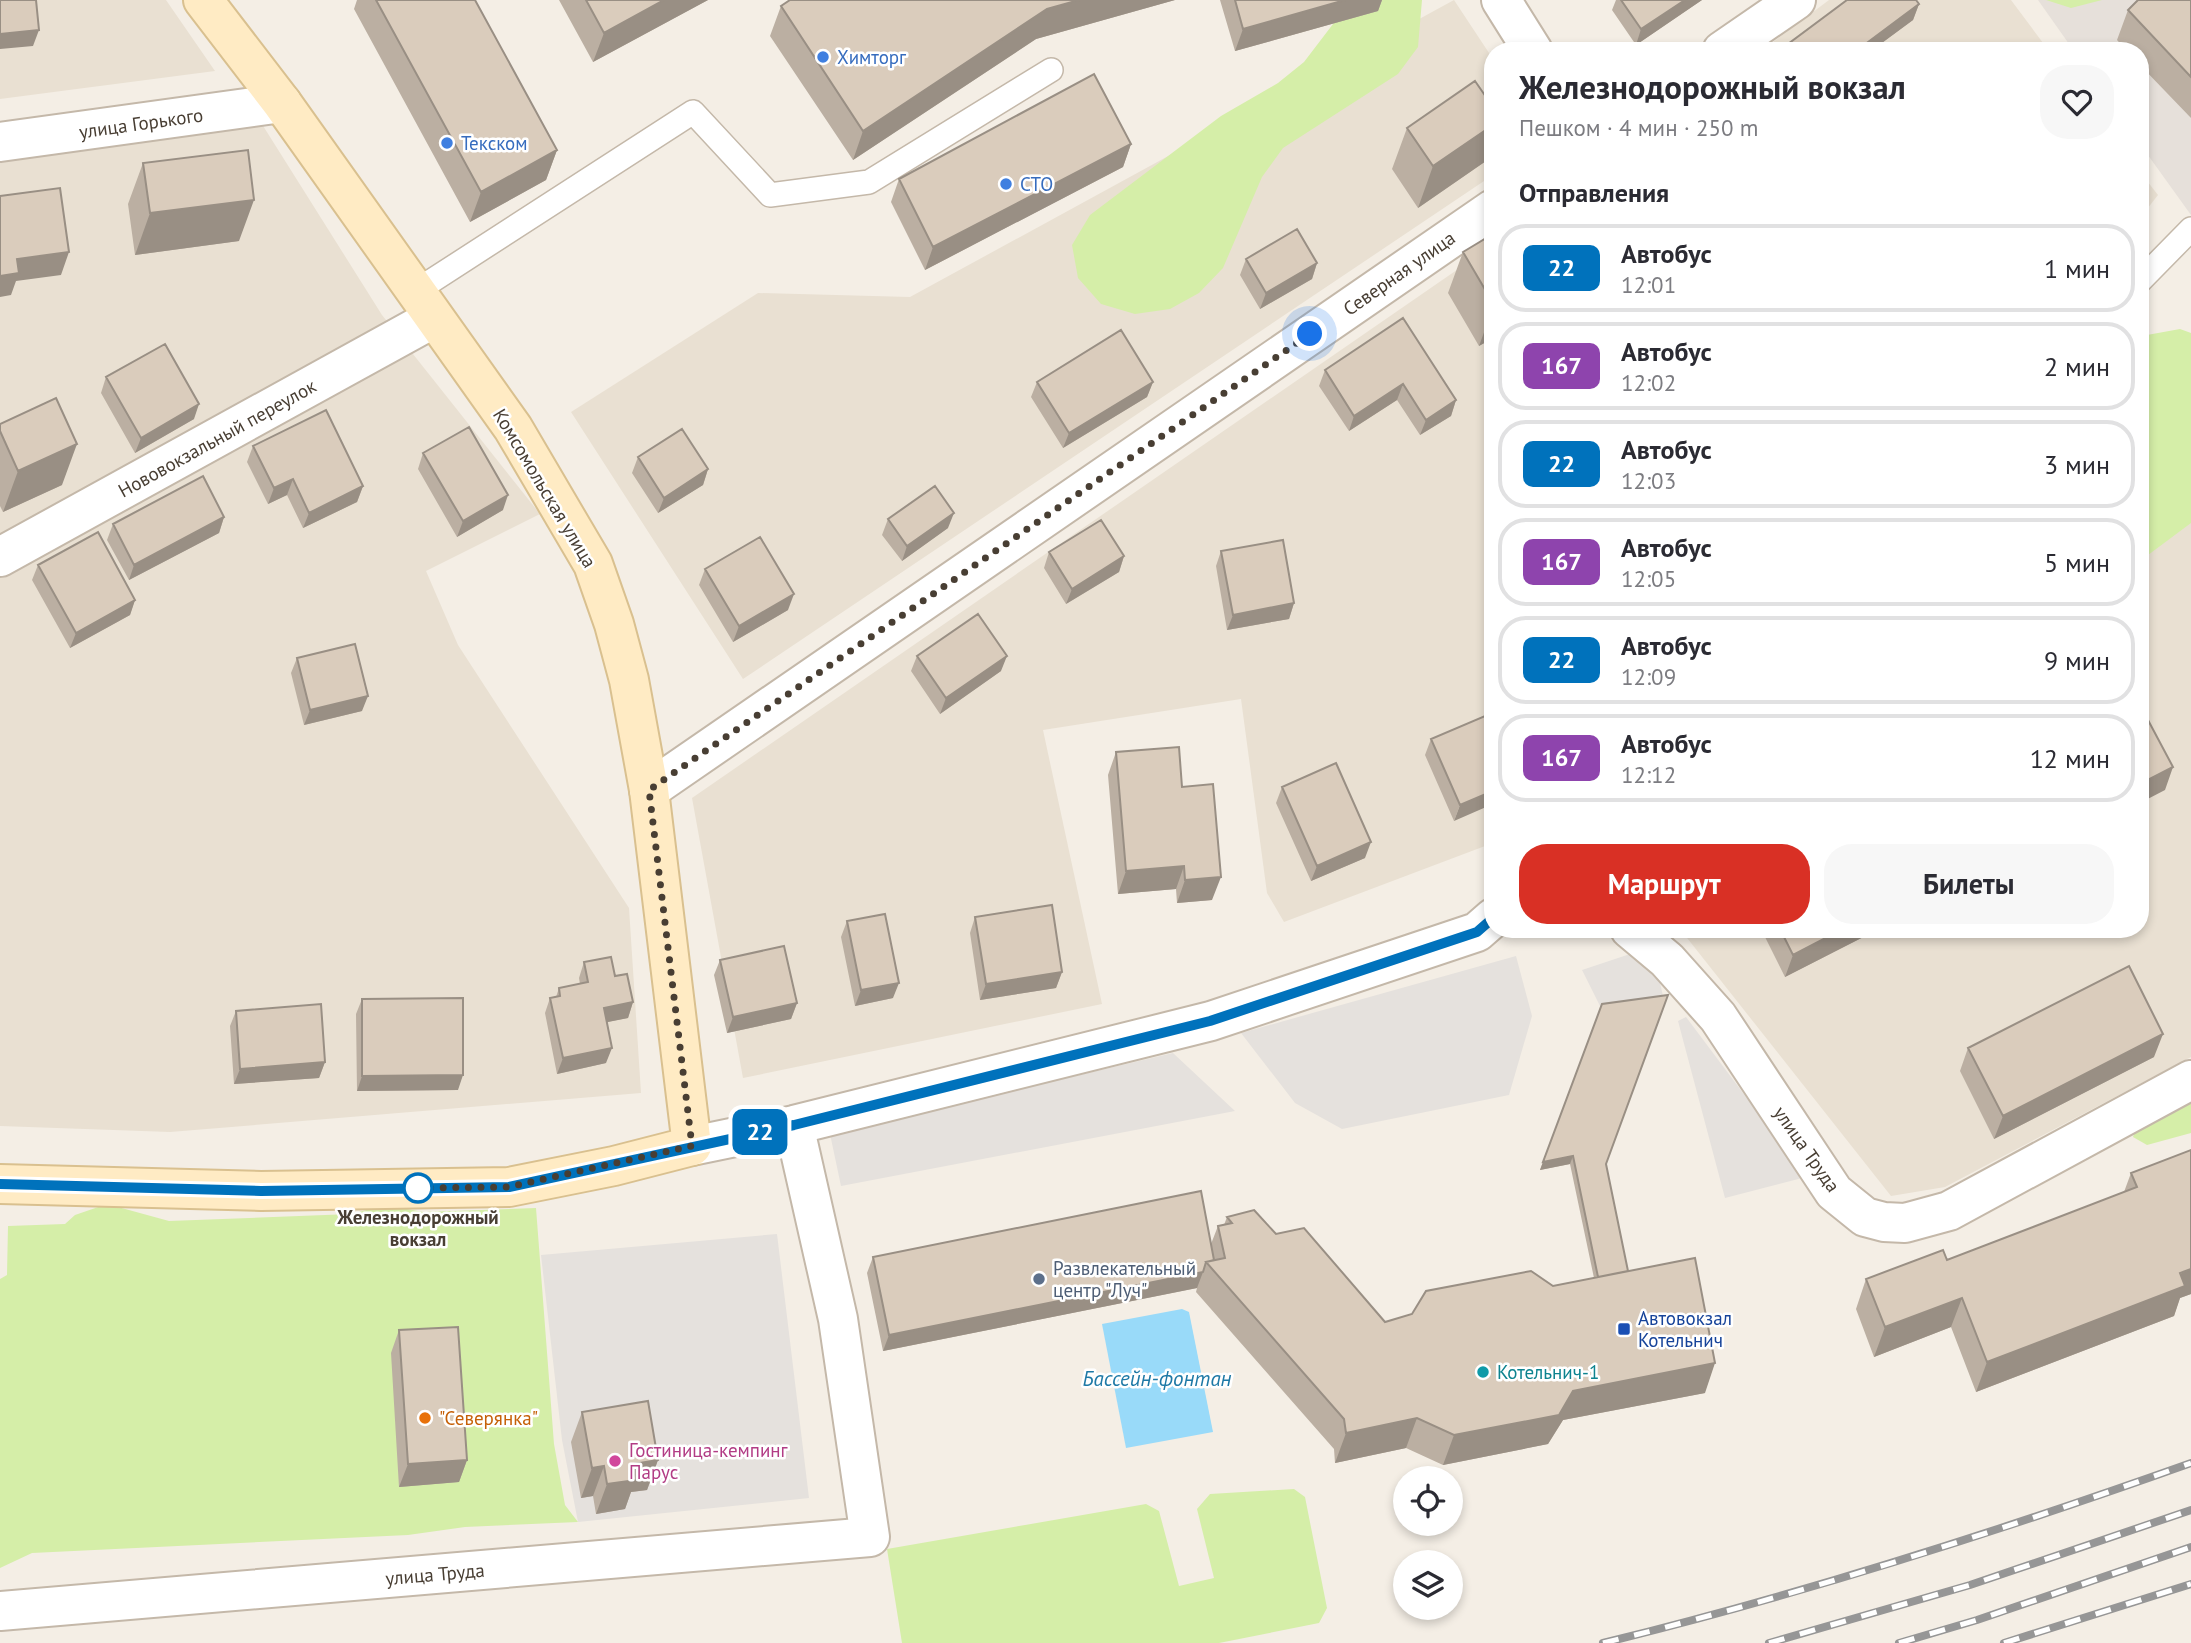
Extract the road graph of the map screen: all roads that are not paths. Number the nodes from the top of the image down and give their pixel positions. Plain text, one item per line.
1 (203, 0) edge
2 (1501, 0) edge
3 (1796, 0) edge
4 (1527, 42) edge
5 (1735, 42) edge
6 (1051, 70) dead end
7 (282, 103) junction
8 (0, 142) edge
9 (1484, 215) edge
10 (2191, 229) edge
11 (2149, 272) edge
12 (425, 305) junction
13 (0, 557) edge
14 (649, 790) junction
15 (1484, 926) edge
16 (1641, 938) edge
17 (2191, 1080) edge
18 (794, 1125) junction
19 (692, 1146) junction
20 (0, 1184) edge
21 (0, 1611) edge

1 - 7 street, Комсомольская улица
2 - 4 street
3 - 5 street
6 - 12 lane
7 - 8 street, улица Горького
7 - 12 street, Комсомольская улица
9 - 14 street, Северная улица
10 - 11 lane
12 - 13 street, Нововокзальный переулок
12 - 14 street, Комсомольская улица
14 - 19 street, Комсомольская улица
15 - 18 street
16 - 17 street, улица Труда
18 - 19 street
18 - 21 street, улица Труда
19 - 20 street

